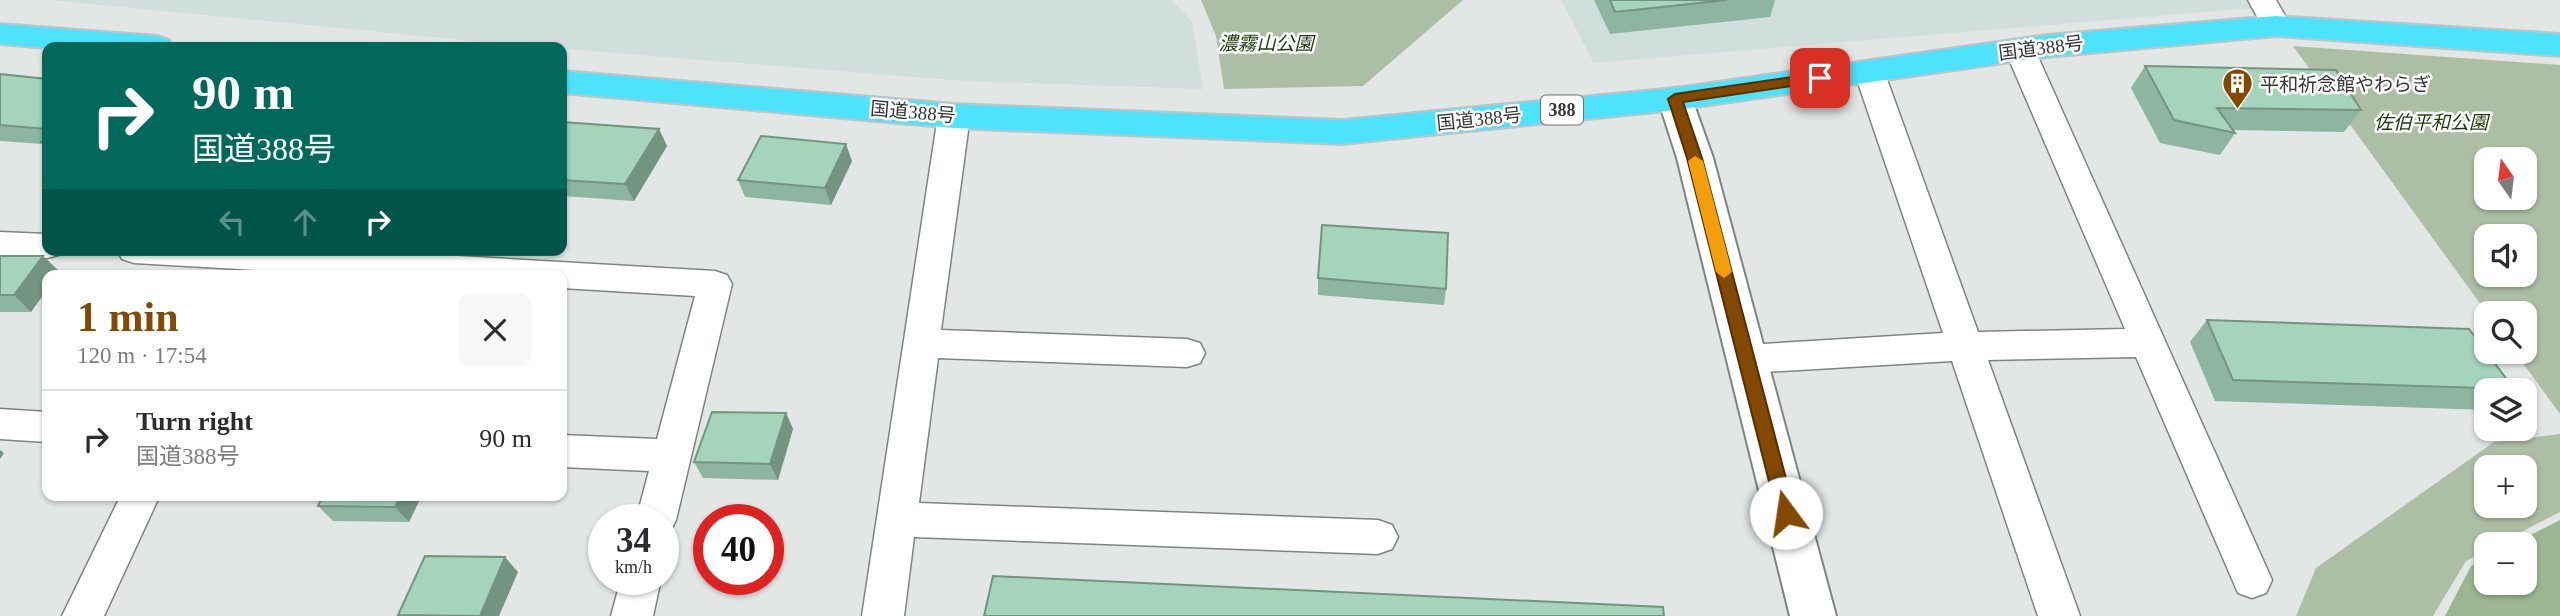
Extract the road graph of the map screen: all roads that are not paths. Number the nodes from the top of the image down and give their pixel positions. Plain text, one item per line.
1 (2269, 13) edge
2 (0, 34) edge
3 (97, 42) edge
4 (2560, 45) edge
5 (2020, 50) junction
6 (1869, 71) junction
7 (567, 82) edge
8 (1675, 99) junction
9 (954, 116) junction
10 (0, 244) edge
11 (42, 246) edge
12 (210, 256) edge
13 (260, 260) edge
14 (461, 270) edge
15 (567, 275) edge
16 (922, 343) junction
17 (2147, 344) junction
18 (1966, 346) junction
19 (1187, 353) dead end
20 (1747, 359) junction
21 (0, 424) edge
22 (42, 426) edge
23 (567, 451) edge
24 (672, 456) junction
25 (138, 501) edge
26 (660, 504) edge
27 (897, 519) junction
28 (1378, 537) dead end
29 (2252, 579) dead end
30 (637, 595) edge
31 (83, 616) edge
32 (632, 616) edge
33 (883, 616) edge
34 (1813, 616) edge
35 (2059, 616) edge

1 - 4 highway, 国道388号 / 388
1 - 5 highway, 国道388号 / 388
2 - 3 highway
5 - 6 highway, 国道388号 / 388
5 - 17 street
6 - 8 highway, 国道388号 / 388
6 - 18 street
7 - 9 highway, 国道388号 / 388
8 - 9 highway, 国道388号 / 388
8 - 20 street
9 - 16 street
10 - 11 street
12 - 13 street
13 - 14 street
15 - 24 street
16 - 19 street
16 - 27 street
17 - 18 street
17 - 29 street
18 - 20 street
18 - 35 street
20 - 34 street
21 - 22 street
23 - 24 street
24 - 26 street
25 - 31 street
27 - 28 street
27 - 33 street
30 - 32 street

